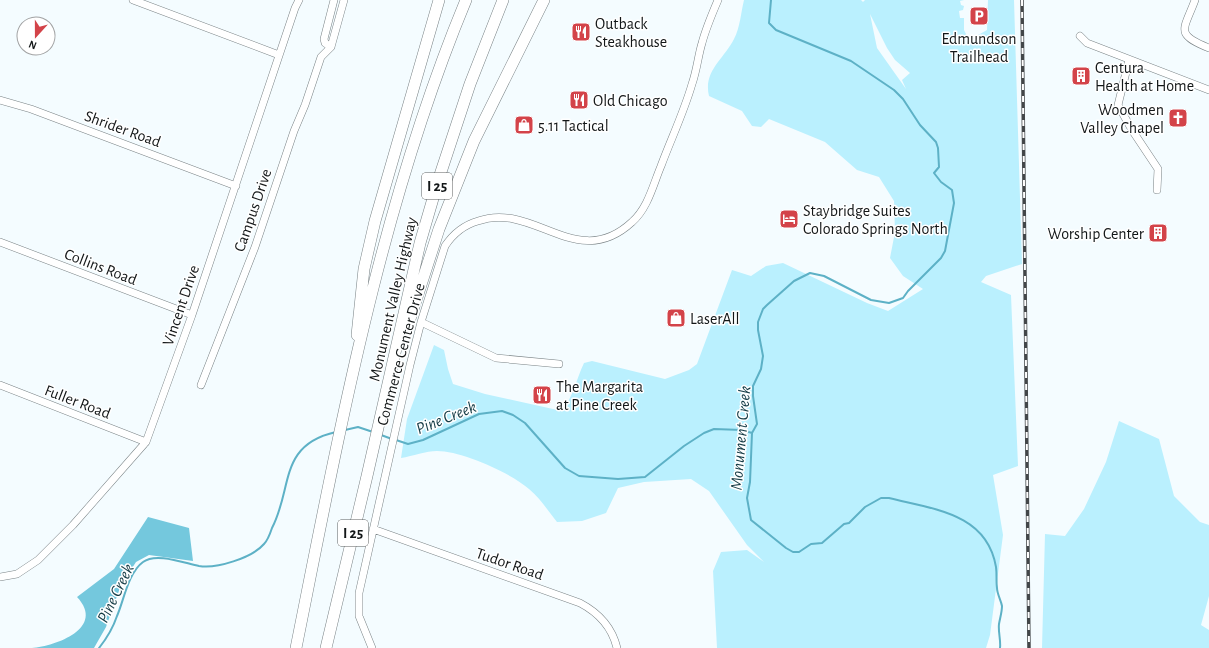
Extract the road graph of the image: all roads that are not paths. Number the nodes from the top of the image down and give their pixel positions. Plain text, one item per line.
1 (133, 0) edge
2 (299, 0) edge
3 (334, 0) edge
4 (344, 0) edge
5 (439, 0) edge
6 (466, 0) edge
7 (503, 0) edge
8 (544, 0) edge
9 (718, 0) edge
10 (1195, 0) edge
11 (295, 4) edge
12 (1080, 36) dead end
13 (331, 47) junction
14 (1209, 48) edge
15 (280, 55) junction
16 (1128, 60) junction
17 (1209, 90) edge
18 (0, 100) edge
19 (236, 186) junction
20 (1157, 190) dead end
21 (0, 242) edge
22 (192, 315) junction
23 (421, 322) junction
24 (559, 364) dead end
25 (354, 374) junction
26 (390, 377) junction
27 (0, 385) edge
28 (201, 385) dead end
29 (146, 442) junction
30 (373, 529) junction
31 (0, 577) edge
32 (296, 648) edge
33 (326, 648) edge
34 (372, 648) edge
35 (617, 648) edge

1 - 15 street
2 - 11 street, Vincent Drive
3 - 13 street
4 - 13 street, Campus Drive
5 - 25 highway
6 - 25 highway, Monument Valley Highway / I 25
7 - 26 highway, Monument Valley Highway / I 25
8 - 26 highway
9 - 23 street, Commerce Center Drive
10 - 14 street
11 - 15 street, Vincent Drive
12 - 16 street
13 - 28 street, Campus Drive
15 - 19 street, Vincent Drive
16 - 17 street
16 - 20 street
18 - 19 street, Shrider Road
19 - 22 street, Vincent Drive
21 - 22 street, Collins Road
22 - 29 street, Vincent Drive
23 - 24 street
23 - 30 street, Commerce Center Drive
25 - 32 highway, Monument Valley Highway / I 25
26 - 33 highway, Monument Valley Highway / I 25
27 - 29 street, Fuller Road
29 - 31 street, Vincent Drive
30 - 34 street, Commerce Center Drive
30 - 35 street, Tudor Road

